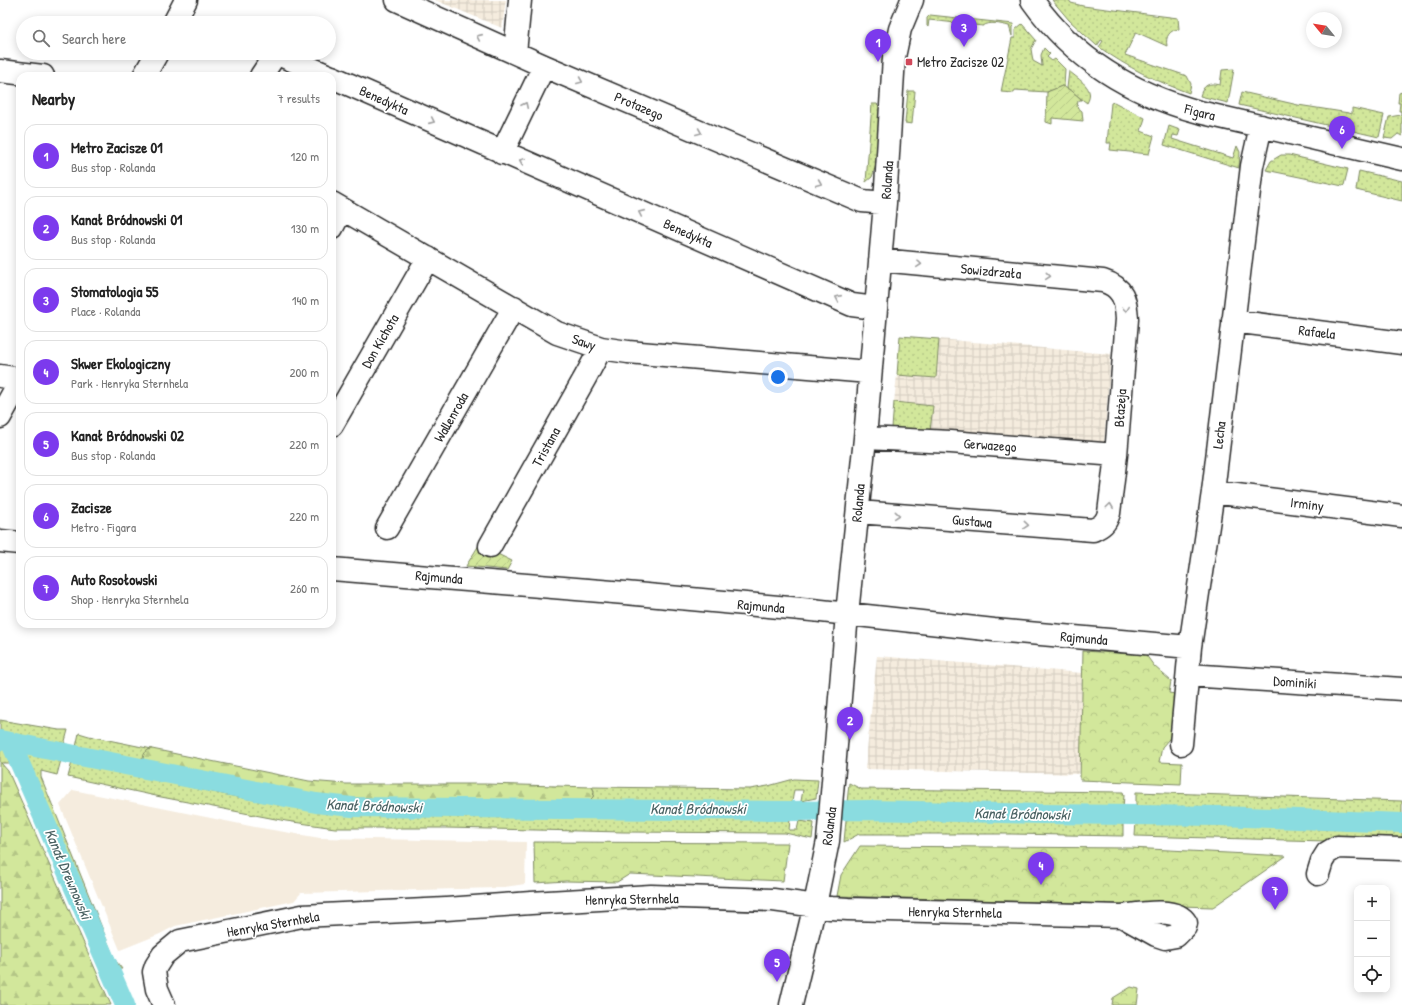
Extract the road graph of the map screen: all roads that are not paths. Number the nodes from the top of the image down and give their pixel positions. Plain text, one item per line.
1 (186, 0) edge
2 (397, 0) edge
3 (520, 0) edge
4 (912, 0) edge
5 (1032, 0) edge
6 (178, 16) edge
7 (515, 53) junction
8 (153, 60) edge
9 (271, 60) edge
10 (292, 60) edge
11 (544, 66) junction
12 (0, 71) edge
13 (146, 72) edge
14 (263, 72) edge
15 (320, 72) edge
16 (16, 73) edge
17 (336, 79) edge
18 (1261, 126) junction
19 (502, 153) junction
20 (1402, 159) edge
21 (885, 203) junction
22 (336, 213) edge
23 (428, 258) junction
24 (880, 260) junction
25 (1103, 281) joint
26 (514, 307) junction
27 (875, 308) junction
28 (1232, 322) junction
29 (1402, 343) edge
30 (601, 348) junction
31 (869, 372) junction
32 (0, 376) edge
33 (16, 379) edge
34 (16, 387) edge
35 (0, 416) edge
36 (336, 418) edge
37 (865, 438) junction
38 (1116, 455) junction
39 (1213, 492) junction
40 (858, 512) junction
41 (1402, 516) edge
42 (387, 528) dead end
43 (1086, 530) joint
44 (0, 541) edge
45 (16, 543) edge
46 (490, 546) dead end
47 (336, 568) edge
48 (847, 614) junction
49 (1190, 647) junction
50 (1188, 675) junction
51 (1402, 689) edge
52 (1181, 744) dead end
53 (1402, 849) edge
54 (1318, 874) dead end
55 (815, 905) junction
56 (1122, 916) dead end
57 (164, 1005) edge
58 (792, 1005) edge

1 - 6 street
7 -> 2 street, Protazego
3 - 7 street
4 - 21 street, Rolanda
5 - 18 street, Figara
7 - 11 street, Protazego
8 - 13 street
9 - 14 street
10 - 15 street
19 -> 11 street
11 -> 21 street, Protazego
12 - 16 street
17 -> 19 street, Benedykta
18 - 20 street, Figara
18 - 28 street, Lecha
27 -> 19 street, Benedykta
21 - 24 street, Rolanda
22 - 23 street, Sawy
23 - 26 street, Sawy
23 - 36 street, Don Kichota
24 -> 25 street, Sowizdrzała
24 - 27 street, Rolanda
25 -> 38 street, Błażeja
26 - 30 street, Sawy
26 - 42 street, Wallenroda
27 - 31 street, Rolanda
28 - 29 street, Rafaela
28 - 39 street, Lecha
30 - 31 street, Sawy
30 - 46 street, Tristana
31 - 37 street, Rolanda
32 - 33 street
34 - 35 street
37 - 38 street, Gerwazego
37 - 40 street, Rolanda
43 -> 38 street, Błażeja
39 - 41 street, Irminy
39 - 49 street, Lecha
40 -> 43 street, Gustawa
40 - 48 street, Rolanda
44 - 45 street
47 - 48 street, Rajmunda
48 - 49 street, Rajmunda
48 - 55 street, Rolanda
49 - 50 street, Lecha
50 - 51 street, Dominiki
50 - 52 street, Lecha
53 - 54 street
55 - 56 street, Henryka Sternhela
55 - 57 street, Henryka Sternhela
55 - 58 street, Rolanda

